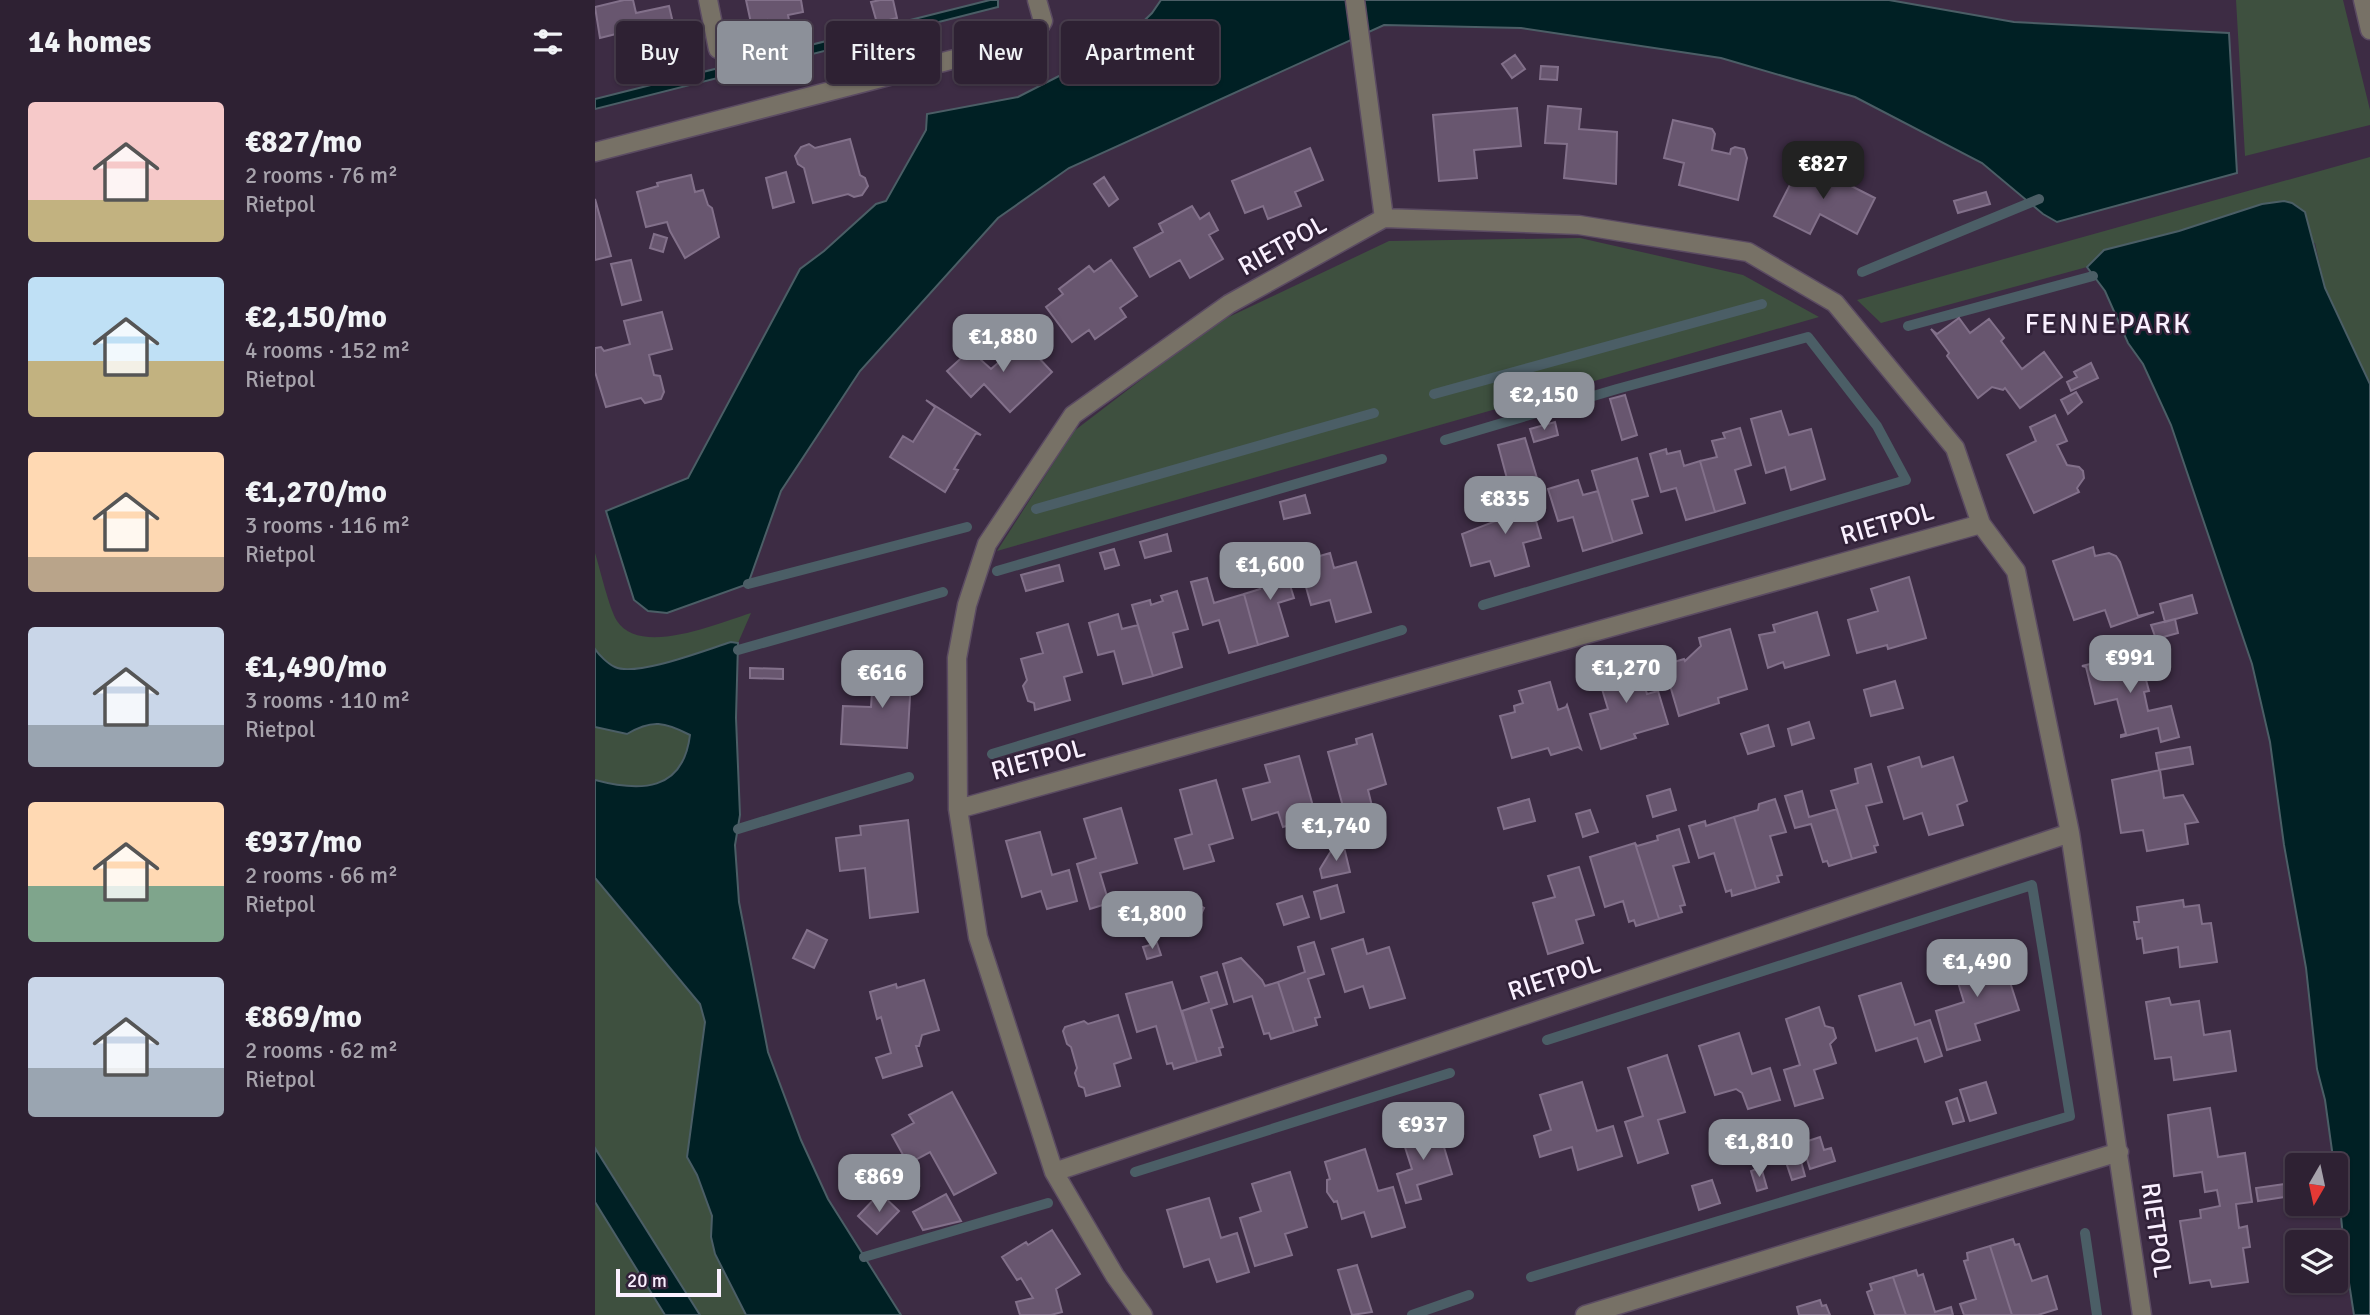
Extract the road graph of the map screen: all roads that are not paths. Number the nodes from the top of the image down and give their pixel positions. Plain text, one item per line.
1 (708, 0) edge
2 (1037, 0) edge
3 (1355, 0) edge
4 (2363, 0) edge
5 (2370, 30) edge
6 (717, 44) edge
7 (595, 152) edge
8 (1384, 218) junction
9 (1981, 524) junction
10 (958, 809) junction
11 (2070, 833) junction
12 (2119, 1152) junction
13 (1054, 1172) junction
14 (1143, 1315) edge
15 (1585, 1315) edge
16 (2142, 1315) edge

1 - 6 street
2 - 7 street
3 - 8 street
4 - 5 street
8 - 9 street, RIETPOL
8 - 10 street, RIETPOL
9 - 10 street, RIETPOL
9 - 11 street, RIETPOL
10 - 13 street, RIETPOL
11 - 12 street, RIETPOL
11 - 13 street, RIETPOL
12 - 15 street, RIETPOL
12 - 16 street, RIETPOL
13 - 14 street, RIETPOL

